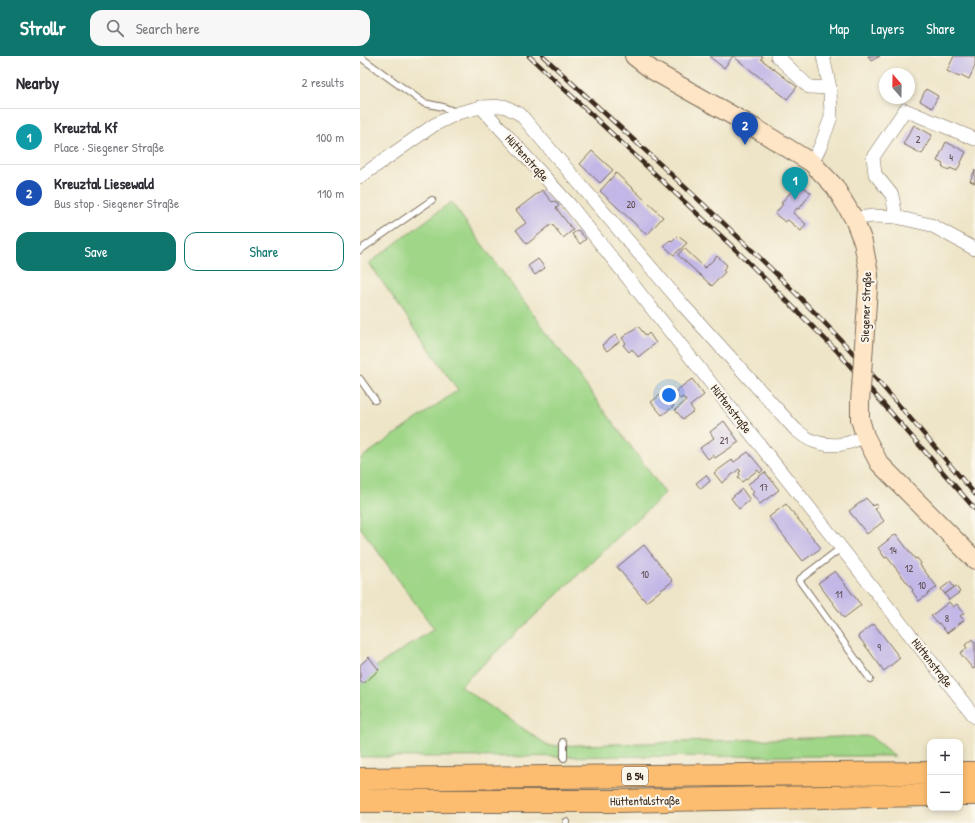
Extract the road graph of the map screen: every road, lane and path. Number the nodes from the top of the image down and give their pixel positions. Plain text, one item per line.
1 (634, 56) edge
2 (777, 56) edge
3 (823, 56) edge
4 (360, 57) edge
5 (830, 88) junction
6 (481, 107) junction
7 (458, 113) junction
8 (975, 139) edge
9 (812, 163) junction
10 (360, 177) edge
11 (432, 200) dead end
12 (896, 217) junction
13 (854, 219) junction
14 (975, 248) edge
15 (360, 250) edge
16 (360, 379) edge
17 (375, 400) dead end
18 (865, 436) junction
19 (841, 548) junction
20 (975, 560) edge
21 (870, 679) dead end
22 (975, 717) edge
23 (564, 742) dead end
24 (564, 758) dead end
25 (920, 773) edge
26 (963, 773) edge
27 (975, 773) edge
28 (360, 780) edge
29 (963, 794) edge
30 (975, 794) edge
31 (921, 795) edge
32 (360, 801) edge

1 - 9 main road, Siegener Straße
2 - 5 street
3 - 5 street
4 - 7 lane
5 - 9 street
6 - 7 street, Hüttenstraße
6 - 18 street, Hüttenstraße
6 - 19 street, Hüttenstraße
7 - 10 street, Hüttenstraße
8 - 12 street
9 - 13 main road, Siegener Straße
11 - 15 lane
12 - 13 street
12 - 14 street
13 - 18 main road, Siegener Straße, bridge
16 - 17 lane
18 - 20 main road, Siegener Straße
19 - 21 lane
19 - 22 street, Hüttenstraße
23 - 24 lane
25 - 28 highway, Hüttentalstraße / B 54
26 - 27 highway
29 - 30 highway
31 - 32 highway, Hüttentalstraße / B 54

